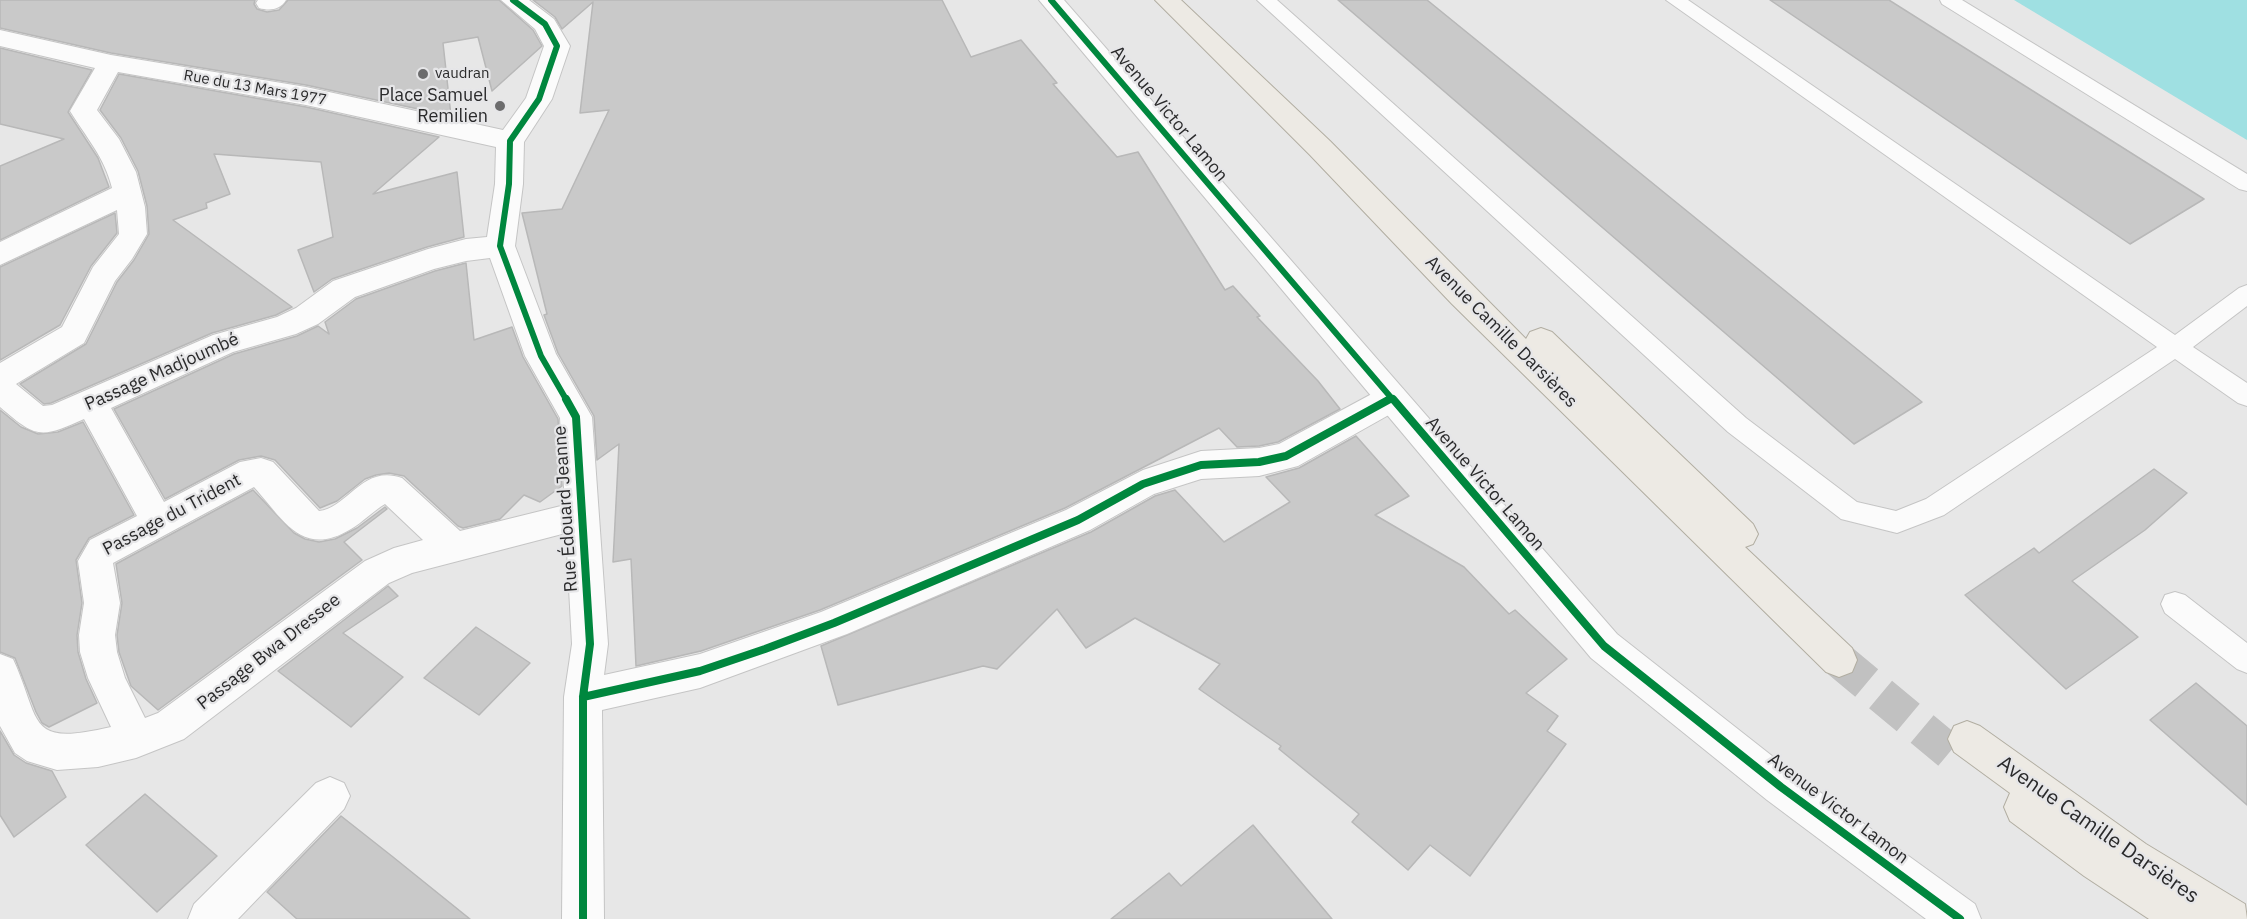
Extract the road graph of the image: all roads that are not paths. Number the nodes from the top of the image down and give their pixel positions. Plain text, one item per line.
1 (513, 0) edge
2 (1051, 0) edge
3 (1167, 0) edge
4 (1183, 0) edge
5 (1266, 0) edge
6 (1675, 0) edge
7 (1949, 0) edge
8 (0, 38) edge
9 (111, 63) junction
10 (510, 141) junction
11 (2247, 184) edge
12 (127, 193) junction
13 (500, 246) junction
14 (0, 254) edge
15 (2247, 294) edge
16 (2175, 347) junction
17 (0, 378) edge
18 (0, 389) edge
19 (2247, 396) edge
20 (1392, 398) junction
21 (92, 402) junction
22 (582, 515) junction
23 (158, 522) junction
24 (455, 548) junction
25 (2175, 604) dead end
26 (2247, 660) edge
27 (0, 670) edge
28 (583, 697) junction
29 (136, 740) junction
30 (330, 796) dead end
31 (209, 919) edge
32 (583, 919) edge
33 (1960, 919) edge
34 (2186, 919) edge
35 (2230, 919) edge

1 - 10 street
2 - 20 street, Avenue Victor Lamon
3 - 4 main road, Avenue Camille Darsières
5 - 16 lane
6 - 16 lane
7 - 11 lane
8 - 9 street, Rue du 13 Mars 1977
9 - 10 street, Rue du 13 Mars 1977
9 - 12 street
10 - 13 street, Rue Édouard Jeanne
12 - 14 street
12 - 17 street
13 - 21 street, Passage Madjoumbé
13 - 22 street, Rue Édouard Jeanne
15 - 16 lane
16 - 19 lane
18 - 21 street, Passage Madjoumbé
20 - 28 street
20 - 33 street, Avenue Victor Lamon
21 - 23 street
22 - 24 street, Passage Bwa Dressee
22 - 28 street, Rue Édouard Jeanne
23 - 24 street, Passage du Trident
23 - 29 street, Passage du Trident
24 - 29 street, Passage Bwa Dressee
25 - 26 lane
27 - 29 street, Passage Bwa Dressee
28 - 32 street, Rue Édouard Jeanne
30 - 31 street
34 - 35 main road, Avenue Camille Darsières

